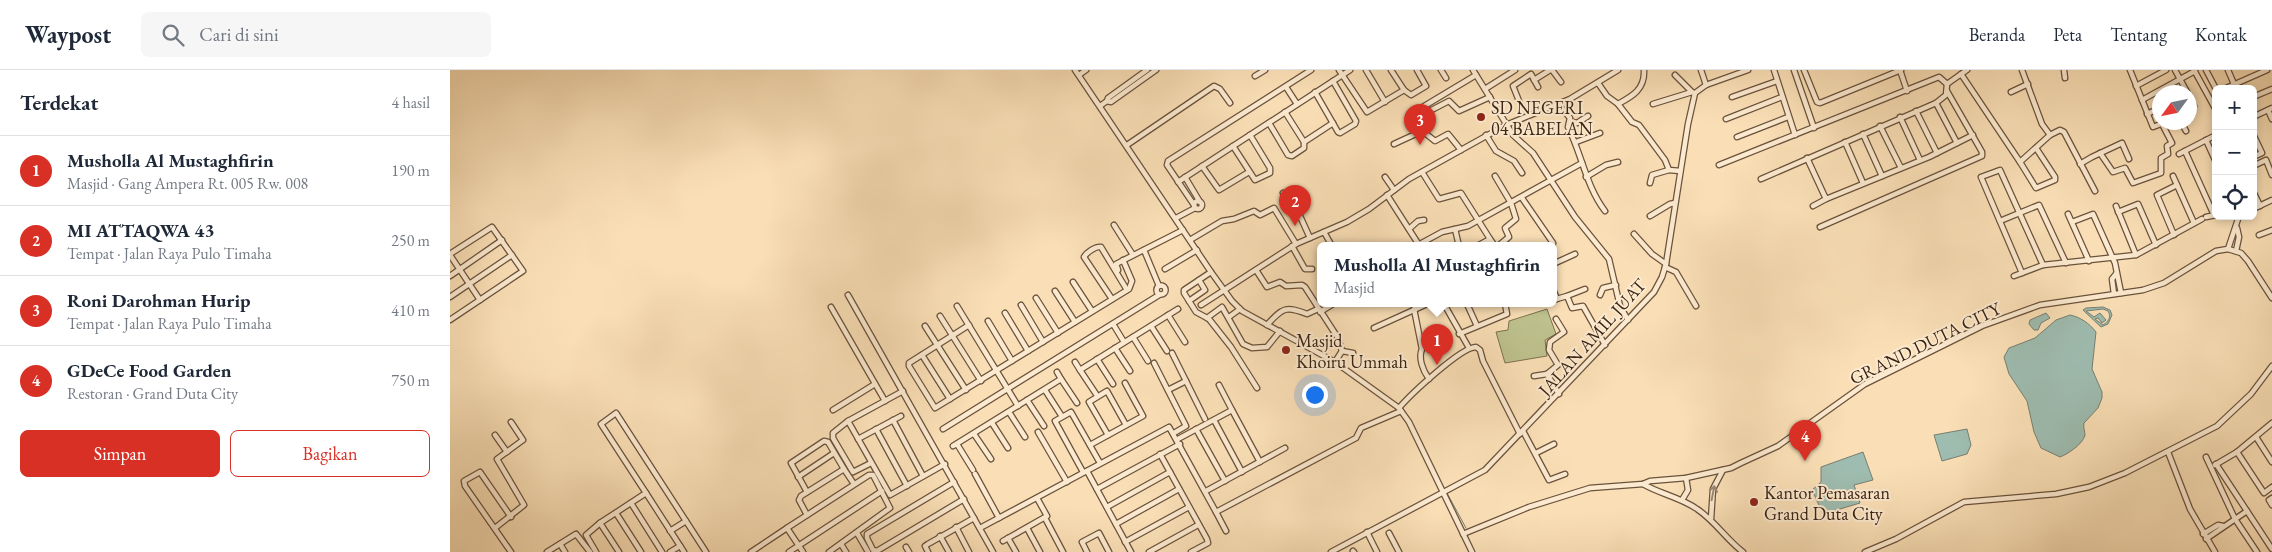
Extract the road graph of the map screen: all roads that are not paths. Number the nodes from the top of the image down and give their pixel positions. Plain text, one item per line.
1 (1075, 70) edge
2 (1311, 70) edge
3 (1350, 70) edge
4 (1366, 70) edge
5 (1391, 70) edge
6 (1417, 70) edge
7 (1441, 70) edge
8 (1473, 70) edge
9 (1516, 70) edge
10 (1551, 70) edge
11 (1618, 70) edge
12 (1644, 70) edge
13 (1701, 70) edge
14 (1748, 70) edge
15 (1774, 70) edge
16 (1794, 70) edge
17 (1900, 70) edge
18 (1937, 70) edge
19 (1967, 70) edge
20 (2022, 70) edge
21 (2064, 70) edge
22 (2166, 70) edge
23 (2175, 70) edge
24 (2206, 70) edge
25 (2228, 70) edge
26 (2246, 70) edge
27 (2265, 70) edge
28 (1151, 71) edge
29 (1262, 71) edge
30 (1807, 71) edge
31 (2132, 71) edge
32 (2194, 71) edge
33 (1083, 72) edge
34 (1341, 72) edge
35 (1530, 72) edge
36 (1611, 72) edge
37 (1961, 74) junction
38 (1476, 75) junction
39 (1675, 75) dead end
40 (1255, 76) dead end
41 (1939, 77) junction
42 (2249, 77) junction
43 (1446, 78) dead end
44 (2065, 78) dead end
45 (1534, 80) junction
46 (2180, 80) junction
47 (1333, 81) junction
48 (1777, 81) junction
49 (1561, 82) dead end
50 (1598, 83) junction
51 (1947, 84) junction
52 (2028, 84) junction
53 (2234, 84) joint
54 (1706, 85) junction
55 (2183, 85) edge
56 (2214, 85) edge
57 (2136, 86) junction
58 (1286, 87) junction
59 (1538, 87) dead end
60 (1485, 89) junction
61 (2272, 89) edge
62 (1404, 90) junction
63 (1907, 91) junction
64 (1947, 91) junction
65 (1315, 92) junction
66 (1693, 92) junction
67 (2011, 92) dead end
68 (2257, 95) edge
69 (1490, 97) junction
70 (1732, 97) dead end
71 (1782, 97) junction
72 (1519, 100) dead end
73 (2142, 100) junction
74 (1386, 102) junction
75 (1936, 102) junction
76 (1104, 103) junction
77 (1230, 103) dead end
78 (2212, 103) edge
79 (1297, 104) junction
80 (1558, 104) junction
81 (1618, 104) junction
82 (1653, 104) dead end
83 (1421, 108) dead end
84 (2270, 109) edge
85 (1916, 111) junction
86 (1284, 112) junction
87 (2152, 112) edge
88 (2148, 114) junction
89 (2257, 115) edge
90 (1588, 116) dead end
91 (1788, 117) junction
92 (1900, 117) junction
93 (1726, 119) dead end
94 (2272, 119) edge
95 (1570, 121) junction
96 (1269, 123) junction
97 (1333, 123) junction
98 (2152, 124) edge
99 (1506, 125) junction
100 (1880, 126) junction
101 (1814, 128) junction
102 (2167, 130) edge
103 (1420, 132) junction
104 (1600, 133) dead end
105 (1795, 134) junction
106 (1863, 134) junction
107 (1250, 135) junction
108 (1973, 135) junction
109 (2050, 135) junction
110 (1486, 136) junction
111 (1737, 137) dead end
112 (2212, 137) edge
113 (2206, 140) junction
114 (1304, 142) junction
115 (1576, 142) junction
116 (1845, 142) junction
117 (2257, 142) edge
118 (1130, 143) junction
119 (1957, 143) junction
120 (1394, 144) dead end
121 (1233, 146) junction
122 (2036, 148) junction
123 (1461, 150) junction
124 (2185, 151) junction
125 (1937, 153) junction
126 (2100, 153) junction
127 (2212, 153) edge
128 (2180, 154) dead end
129 (2257, 155) edge
130 (1807, 158) junction
131 (2129, 159) dead end
132 (1920, 160) junction
133 (1618, 162) dead end
134 (2020, 162) junction
135 (1582, 163) junction
136 (2080, 164) junction
137 (2257, 164) edge
138 (1719, 165) dead end
139 (1202, 166) junction
140 (1901, 168) junction
141 (1669, 170) junction
142 (1680, 171) junction
143 (1249, 172) junction
144 (1422, 172) junction
145 (1522, 173) dead end
146 (2272, 175) edge
147 (1495, 176) dead end
148 (1882, 176) junction
149 (2173, 176) dead end
150 (1185, 177) junction
151 (1385, 177) dead end
152 (1586, 177) junction
153 (1761, 179) dead end
154 (1551, 180) junction
155 (1178, 182) junction
156 (1650, 183) dead end
157 (1863, 183) junction
158 (2177, 185) junction
159 (1394, 190) junction
160 (2095, 191) dead end
161 (1283, 192) dead end
162 (1387, 195) junction
163 (1522, 198) junction
164 (1826, 199) junction
165 (2257, 200) edge
166 (2272, 200) edge
167 (1511, 203) junction
168 (1675, 203) junction
169 (1814, 206) dead end
170 (2116, 206) dead end
171 (2260, 206) junction
172 (1194, 207) junction
173 (2257, 207) edge
174 (2212, 209) edge
175 (1605, 212) dead end
176 (2020, 212) junction
177 (2118, 212) junction
178 (2068, 214) dead end
179 (1650, 216) dead end
180 (2212, 216) edge
181 (1178, 217) junction
182 (1424, 220) dead end
183 (1479, 220) junction
184 (2238, 220) edge
185 (2000, 221) junction
186 (2072, 222) junction
187 (2194, 223) junction
188 (1114, 225) dead end
189 (1820, 227) dead end
190 (2236, 228) junction
191 (1409, 229) junction
192 (1455, 229) junction
193 (1183, 230) junction
194 (2272, 231) edge
195 (1324, 232) junction
196 (1634, 234) dead end
197 (2174, 234) junction
198 (2259, 236) dead end
199 (1194, 238) junction
200 (1310, 238) junction
201 (1490, 238) junction
202 (502, 240) junction
203 (1330, 242) edge
204 (1417, 242) edge
205 (1424, 242) edge
206 (1458, 242) edge
207 (1484, 242) edge
208 (1493, 242) edge
209 (1506, 242) edge
210 (1552, 242) edge
211 (1294, 245) junction
212 (2156, 245) junction
213 (2228, 249) junction
214 (1144, 250) junction
215 (1197, 250) junction
216 (2236, 252) junction
217 (1575, 254) dead end
218 (450, 255) edge
219 (512, 255) junction
220 (1133, 255) junction
221 (2136, 255) junction
222 (2113, 259) junction
223 (1123, 260) junction
224 (2089, 261) junction
225 (1557, 262) edge
226 (2066, 263) junction
227 (1665, 266) junction
228 (2043, 266) junction
229 (460, 269) junction
230 (1165, 269) dead end
231 (1312, 269) dead end
232 (1256, 270) junction
233 (1211, 272) junction
234 (2022, 273) junction
235 (2116, 274) junction
236 (450, 276) edge
237 (2014, 276) dead end
238 (1199, 280) junction
239 (1074, 282) dead end
240 (470, 284) junction
241 (1616, 284) junction
242 (1585, 289) dead end
243 (1128, 290) junction
244 (1224, 290) junction
245 (1056, 291) dead end
246 (2121, 293) junction
247 (2114, 294) junction
248 (848, 295) dead end
249 (1600, 295) dead end
250 (1567, 296) junction
251 (450, 297) edge
252 (1036, 298) dead end
253 (2272, 298) edge
254 (1112, 299) junction
255 (1557, 299) edge
256 (480, 300) junction
257 (1189, 301) junction
258 (1021, 305) dead end
259 (1201, 305) dead end
260 (957, 306) dead end
261 (1696, 306) dead end
262 (830, 307) dead end
263 (1327, 307) edge
264 (1417, 307) edge
265 (1446, 307) edge
266 (1468, 307) edge
267 (1506, 307) edge
268 (1414, 308) junction
269 (1178, 309) dead end
270 (1240, 309) junction
271 (1092, 311) junction
272 (1319, 311) junction
273 (1005, 313) dead end
274 (1168, 315) junction
275 (940, 316) dead end
276 (1229, 317) junction
277 (1207, 318) junction
278 (1556, 319) dead end
279 (450, 320) edge
280 (1628, 320) junction
281 (988, 321) dead end
282 (1076, 322) junction
283 (1113, 324) junction
284 (1268, 324) junction
285 (925, 326) dead end
286 (969, 326) junction
287 (1151, 326) junction
288 (1477, 326) junction
289 (1374, 328) dead end
290 (1280, 331) junction
291 (1058, 333) junction
292 (1459, 334) junction
293 (952, 336) junction
294 (1133, 337) junction
295 (1043, 342) junction
296 (1124, 342) junction
297 (1185, 342) dead end
298 (937, 345) junction
299 (1605, 345) junction
300 (1115, 348) junction
301 (1469, 348) junction
302 (1028, 351) junction
303 (1341, 353) junction
304 (1354, 353) dead end
305 (922, 355) junction
306 (1097, 359) junction
307 (1336, 360) junction
308 (1012, 361) junction
309 (1148, 361) dead end
310 (1075, 362) dead end
311 (1154, 363) dead end
312 (2272, 366) edge
313 (1080, 370) junction
314 (997, 371) junction
315 (1130, 371) dead end
316 (1057, 372) dead end
317 (1547, 374) junction
318 (1534, 376) dead end
319 (1429, 379) junction
320 (980, 380) junction
321 (1061, 380) junction
322 (1186, 381) junction
323 (1125, 383) dead end
324 (875, 384) junction
325 (1113, 384) dead end
326 (1219, 385) dead end
327 (1257, 388) dead end
328 (1008, 389) junction
329 (966, 390) junction
330 (1045, 390) junction
331 (1168, 390) junction
332 (903, 391) junction
333 (1096, 394) dead end
334 (1559, 394) junction
335 (950, 399) junction
336 (1027, 400) junction
337 (885, 401) junction
338 (1076, 403) dead end
339 (1018, 406) junction
340 (1401, 408) junction
341 (833, 410) dead end
342 (1232, 410) junction
343 (1009, 412) junction
344 (1061, 415) dead end
345 (901, 416) dead end
346 (1205, 419) dead end
347 (893, 420) junction
348 (1214, 420) junction
349 (848, 421) junction
350 (511, 422) dead end
351 (992, 423) junction
352 (2272, 423) edge
353 (1126, 425) junction
354 (1044, 426) dead end
355 (876, 429) junction
356 (943, 429) dead end
357 (1196, 429) junction
358 (1038, 432) dead end
359 (1174, 433) junction
360 (1522, 433) junction
361 (974, 434) junction
362 (495, 435) dead end
363 (1108, 435) junction
364 (1025, 437) dead end
365 (2256, 438) junction
366 (858, 439) junction
367 (1179, 442) junction
368 (1554, 444) dead end
369 (1090, 445) junction
370 (1008, 448) dead end
371 (1285, 448) dead end
372 (507, 452) junction
373 (1536, 452) junction
374 (2168, 452) junction
375 (2237, 452) junction
376 (834, 453) junction
377 (1160, 454) junction
378 (2206, 457) dead end
379 (991, 459) dead end
380 (1260, 462) junction
381 (2272, 462) edge
382 (871, 463) junction
383 (1100, 463) junction
384 (945, 464) junction
385 (2216, 464) junction
386 (2210, 467) junction
387 (844, 468) junction
388 (1723, 470) junction
389 (1085, 471) junction
390 (1170, 472) junction
391 (1242, 472) junction
392 (1564, 474) dead end
393 (923, 476) junction
394 (798, 477) junction
395 (1686, 478) junction
396 (1225, 481) junction
397 (954, 482) junction
398 (1066, 482) junction
399 (854, 484) junction
400 (1643, 484) junction
401 (907, 486) junction
402 (2272, 488) edge
403 (1097, 489) junction
404 (1179, 489) junction
405 (882, 491) junction
406 (1206, 491) junction
407 (807, 492) junction
408 (1443, 492) junction
409 (646, 493) junction
410 (1037, 498) junction
411 (2272, 498) edge
412 (964, 499) junction
413 (1682, 500) junction
414 (631, 503) junction
415 (2272, 505) edge
416 (1107, 507) junction
417 (1189, 507) junction
418 (2247, 511) junction
419 (1216, 512) junction
420 (616, 513) junction
421 (807, 514) junction
422 (510, 517) junction
423 (974, 518) junction
424 (1000, 518) junction
425 (1045, 518) junction
426 (1711, 519) junction
427 (2234, 519) junction
428 (686, 521) junction
429 (600, 524) junction
430 (1116, 524) junction
431 (1198, 525) junction
432 (956, 527) junction
433 (495, 528) junction
434 (787, 528) junction
435 (980, 528) junction
436 (1027, 528) junction
437 (670, 530) junction
438 (1226, 531) dead end
439 (1367, 532) junction
440 (857, 533) junction
441 (1389, 533) dead end
442 (1463, 534) junction
443 (940, 536) junction
444 (2205, 537) junction
445 (1008, 538) junction
446 (1003, 540) dead end
447 (1125, 542) junction
448 (560, 544) junction
449 (842, 544) junction
450 (680, 546) junction
451 (799, 546) junction
452 (2272, 549) edge
453 (511, 552) edge
454 (547, 552) edge
455 (565, 552) edge
456 (590, 552) edge
457 (596, 552) edge
458 (619, 552) edge
459 (641, 552) edge
460 (662, 552) edge
461 (670, 552) edge
462 (684, 552) edge
463 (706, 552) edge
464 (751, 552) edge
465 (789, 552) edge
466 (803, 552) edge
467 (829, 552) edge
468 (846, 552) edge
469 (868, 552) edge
470 (928, 552) edge
471 (948, 552) edge
472 (969, 552) edge
473 (993, 552) edge
474 (1016, 552) edge
475 (1040, 552) edge
476 (1064, 552) edge
477 (1087, 552) edge
478 (1109, 552) edge
479 (1131, 552) edge
480 (1149, 552) edge
481 (1191, 552) edge
482 (1330, 552) edge
483 (1378, 552) edge
484 (1399, 552) edge
485 (1472, 552) edge
486 (1743, 552) edge
487 (1865, 552) edge
488 (2215, 552) edge
489 (2257, 552) edge

1 - 33 street
2 - 58 street
3 - 34 street
4 - 74 street
5 - 62 street
6 - 62 street
7 - 43 street
8 - 38 street
9 - 60 street
10 - 45 street
10 - 49 street
11 - 36 street
12 - 81 street
13 - 54 street
14 - 54 street
15 - 48 street
16 - 101 street
17 - 30 street
17 - 63 street
18 - 41 street
19 - 37 street
20 - 52 street
21 - 44 street
22 - 57 street
23 - 46 street
24 - 56 street
25 - 53 street
26 - 42 street
27 - 42 street
28 - 76 street
29 - 40 street
31 - 57 street
32 - 46 street
32 - 78 street
33 - 76 street
34 - 47 street
34 - 74 street
35 - 45 street
35 - 72 street
36 - 50 street
37 - 51 street
37 - 134 street
38 - 60 street
38 - 83 street
39 - 66 street
41 - 51 street
41 - 63 street
42 - 53 street
45 - 59 street
46 - 55 street
46 - 73 street
47 - 65 street
47 - 97 street
48 - 70 street
48 - 71 street
50 - 80 street
50 - 81 street
51 - 64 street
52 - 67 street
52 - 109 street
54 - 66 street
57 - 73 street
58 - 79 street
58 - 155 street
60 - 69 street
61 - 68 street
62 - 74 street
63 - 101 street
64 - 75 street
64 - 108 street
65 - 79 street
65 - 97 street
66 - 82 street
66 - 142 street, JALAN AMIL JUAT
69 - 99 street
69 - 103 street
71 - 91 street
71 - 93 street
73 - 88 street
75 - 85 street
75 - 119 street
76 - 118 street
77 - 118 street
79 - 86 street
80 - 95 street
80 - 99 street
81 - 141 street
84 - 89 street
84 - 94 street
85 - 92 street
85 - 125 street
86 - 96 street
86 - 114 street
87 - 88 street
88 - 98 street
90 - 95 street
91 - 105 street
91 - 111 street
92 - 100 street
92 - 132 street
95 - 115 street
96 - 107 street
96 - 114 street
97 - 114 street
99 - 110 street
99 - 154 street
100 - 106 street
100 - 140 street
101 - 105 street
102 - 126 street
103 - 120 street
103 - 123 street
104 - 115 street
105 - 138 street
106 - 116 street
106 - 148 street
107 - 121 street
107 - 143 street
108 - 119 street
108 - 189 street
109 - 122 street
109 - 136 street
110 - 123 street
110 - 145 street
112 - 113 street
113 - 124 street
113 - 127 street
115 - 135 street
116 - 130 street
116 - 157 street
117 - 129 street
118 - 181 street
119 - 125 street
121 - 139 street
121 - 143 street
122 - 134 street
122 - 134 street
123 - 144 street
124 - 128 street
124 - 174 street
125 - 132 street
126 - 131 street
126 - 136 street
130 - 153 street
130 - 164 street
132 - 140 street
133 - 152 street
135 - 152 street
135 - 154 street
136 - 160 street
137 - 146 street
139 - 143 street
139 - 150 street
140 - 148 street
141 - 142 street
141 - 156 street
142 - 168 street, JALAN AMIL JUAT
144 - 159 street
144 - 183 street
147 - 167 street
148 - 157 street
149 - 158 street
150 - 155 street
150 - 172 street
151 - 159 street
152 - 175 street
154 - 163 street
154 - 241 street
155 - 172 street
157 - 164 street
158 - 187 street
158 - 197 street
159 - 162 street
161 - 200 street
162 - 191 street
162 - 195 street
163 - 167 street
163 - 210 street
164 - 169 street
165 - 171 street
166 - 171 street
167 - 183 street
167 - 209 street
168 - 179 street
168 - 227 street, JALAN AMIL JUAT
170 - 177 street
171 - 173 street
172 - 181 street
176 - 185 street
176 - 185 street
176 - 226 street
176 - 228 street
177 - 212 street
177 - 221 street
178 - 186 street
180 - 187 street
181 - 193 street
182 - 191 street
183 - 192 street
183 - 201 street
184 - 190 street
185 - 234 street
186 - 222 street
186 - 224 street
187 - 197 street
188 - 220 street
190 - 213 street
190 - 216 street
191 - 204 street
192 - 205 street
192 - 206 street
193 - 199 street
193 - 214 street
194 - 198 street
195 - 200 street
195 - 203 street
196 - 227 street
197 - 212 street
199 - 211 street
199 - 215 street
200 - 211 street
201 - 207 street
201 - 208 street
202 - 218 street
202 - 219 street
202 - 229 street
211 - 231 street
211 - 232 street
212 - 221 street
213 - 216 street
213 - 246 street, GRAND DUTA CITY
214 - 220 street
214 - 283 street
215 - 230 street
215 - 233 street
216 - 253 street
217 - 225 street
218 - 229 street
219 - 240 street
219 - 256 street
220 - 223 street
221 - 222 street
222 - 224 street
222 - 235 street
223 - 243 street
223 - 243 street
224 - 226 street
226 - 228 street
227 - 261 street
227 - 280 street, JALAN AMIL JUAT
228 - 234 street
229 - 236 street
229 - 240 street
232 - 244 street
232 - 272 street
233 - 238 street
233 - 244 street
234 - 237 street
235 - 246 street
235 - 247 street
238 - 257 street
238 - 257 street
239 - 271 street
240 - 251 street
240 - 256 street
241 - 249 street
241 - 280 street
242 - 250 street
243 - 254 street
243 - 254 street
244 - 259 street
244 - 270 street
245 - 282 street
246 - 247 street, GRAND DUTA CITY
247 - 388 street, GRAND DUTA CITY
248 - 332 street
250 - 255 street
250 - 299 street
252 - 291 street
254 - 271 street
256 - 279 street
257 - 277 street
258 - 295 street
260 - 286 street
262 - 324 street
263 - 272 street
264 - 268 street
265 - 292 street
266 - 288 street
267 - 288 street
268 - 289 street
268 - 319 street
269 - 274 street
270 - 276 street
270 - 284 street
271 - 282 street
272 - 284 street
272 - 303 street
273 - 302 street
274 - 287 street
274 - 297 street
275 - 293 street
276 - 277 street
276 - 290 street
277 - 327 street
278 - 317 street
280 - 299 street, JALAN AMIL JUAT
281 - 308 street
282 - 291 street
283 - 296 street
283 - 328 street
284 - 290 street
285 - 298 street
286 - 293 street
286 - 314 street
287 - 294 street
287 - 322 street
288 - 292 street
290 - 307 street
291 - 295 street
292 - 301 street
293 - 298 street
293 - 320 street
294 - 296 street
294 - 309 street
295 - 302 street
296 - 300 street
298 - 305 street
298 - 329 street
299 - 334 street, JALAN AMIL JUAT
300 - 306 street
300 - 315 street
301 - 319 street
301 - 360 street
302 - 308 street
303 - 304 street
303 - 307 street
305 - 335 street
305 - 335 street
306 - 313 street
306 - 325 street
307 - 340 street
308 - 314 street
310 - 313 street
311 - 331 street
312 - 374 street
313 - 333 street
314 - 320 street
314 - 328 street
316 - 321 street
317 - 318 street
317 - 334 street
319 - 340 street
320 - 329 street
321 - 330 street
321 - 338 street
322 - 331 street
322 - 346 street
323 - 353 street
324 - 337 street
324 - 341 street
326 - 342 street
328 - 339 street
328 - 356 street
329 - 335 street
330 - 336 street
330 - 344 street
331 - 359 street
332 - 337 street
332 - 384 street
334 - 360 street, JALAN AMIL JUAT
336 - 339 street
336 - 354 street
337 - 349 street
339 - 343 street
340 - 408 street
340 - 419 street
342 - 348 street
342 - 380 street
343 - 351 street
343 - 364 street
345 - 347 street
347 - 355 street
347 - 393 street
348 - 357 street
348 - 391 street
349 - 366 street
349 - 382 street
350 - 372 street
351 - 361 street
351 - 370 street
352 - 365 street
353 - 363 street
353 - 363 street
355 - 366 street
355 - 401 street
357 - 367 street
357 - 396 street
358 - 398 street
359 - 367 street
359 - 383 street
360 - 373 street
360 - 408 street, JALAN AMIL JUAT
361 - 379 street
361 - 424 street
362 - 372 street
363 - 369 street
365 - 375 street
365 - 381 street
366 - 382 street
367 - 377 street
367 - 406 street
368 - 373 street
369 - 383 street
369 - 389 street
371 - 380 street
372 - 422 street
373 - 392 street
374 - 444 street
374 - 487 street
375 - 385 street
375 - 402 street
376 - 387 street
376 - 394 street
376 - 394 street
377 - 390 street
377 - 403 street
378 - 386 street
380 - 391 street
382 - 401 street
383 - 389 street
384 - 393 street
384 - 397 street
385 - 386 street
385 - 418 street
386 - 427 street
387 - 399 street
387 - 407 street
388 - 395 street, GRAND DUTA CITY
426 -> 388 street
389 - 398 street
389 - 403 street
390 - 404 street
390 - 416 street
391 - 396 street
393 - 401 street
394 - 407 street
395 - 400 street, GRAND DUTA CITY
395 - 413 street
396 - 406 street
397 - 412 street
397 - 412 street
398 - 410 street
399 - 405 street
399 - 421 street
400 - 413 street
400 - 442 street, GRAND DUTA CITY
403 - 416 street
404 - 417 street
404 - 430 street
405 - 440 street
405 - 451 street
406 - 419 street
407 - 421 street
408 - 439 street, JALAN AMIL JUAT
408 - 442 street
409 - 414 street
409 - 428 street
409 - 437 street
410 - 424 street
410 - 425 street
411 - 415 street
412 - 423 street
413 - 426 street
414 - 420 street
414 - 460 street
416 - 430 street
417 - 431 street
417 - 447 street
418 - 427 street
418 - 452 street
419 - 438 street
420 - 429 street
420 - 459 street
421 - 434 street
422 - 433 street
422 - 433 street
423 - 432 street
423 - 435 street
424 - 435 street
425 - 436 street
425 - 476 street
426 - 486 street
427 - 444 street
427 - 489 street
428 - 437 street
428 - 463 street
429 - 457 street
429 - 458 street
430 - 447 street
431 - 480 street
431 - 481 street
432 - 443 street
432 - 472 street
433 - 453 street
434 - 451 street
434 - 464 street
435 - 473 street
436 - 445 street
436 - 475 street
437 - 450 street
439 - 482 street, JALAN AMIL JUAT
439 - 483 street
440 - 449 street
440 - 469 street
441 - 484 street
442 - 485 street
443 - 470 street
443 - 471 street
444 - 488 street
445 - 446 street
445 - 474 street
447 - 479 street
448 - 454 street
448 - 455 street
448 - 456 street
449 - 467 street
449 - 468 street
450 - 461 street
450 - 462 street
451 - 465 street
451 - 466 street
477 - 478 street

